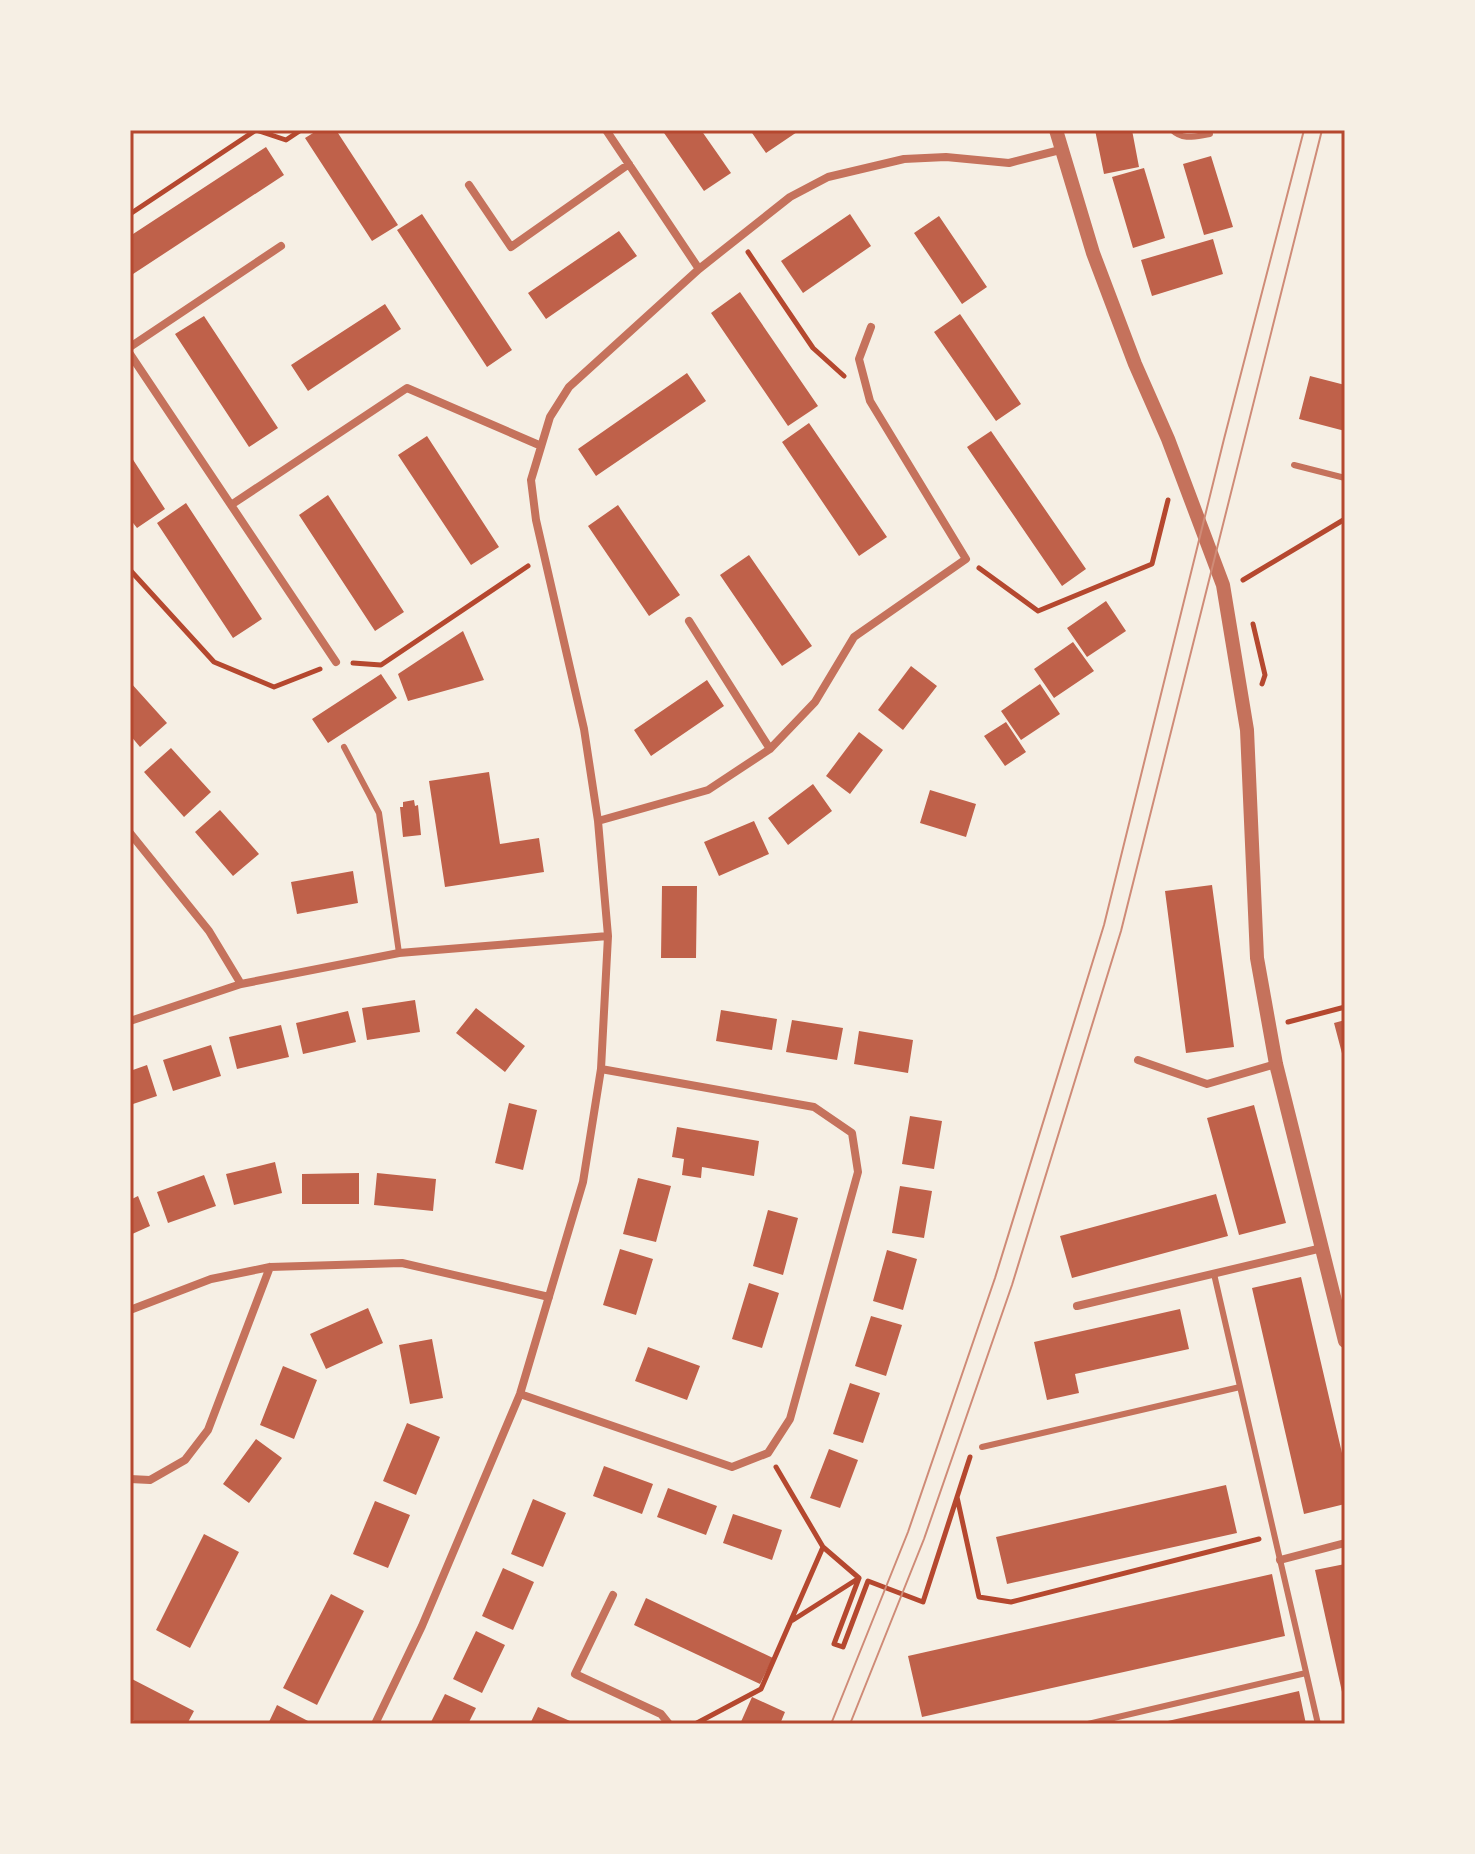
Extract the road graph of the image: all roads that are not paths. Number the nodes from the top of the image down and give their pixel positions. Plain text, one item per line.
1 (606, 130) edge
2 (1056, 130) edge
3 (1172, 130) edge
4 (1210, 134) dead end
5 (1060, 150) junction
6 (629, 164) junction
7 (469, 185) dead end
8 (281, 246) dead end
9 (699, 269) junction
10 (871, 327) dead end
11 (130, 347) edge
12 (130, 354) edge
13 (539, 445) junction
14 (1294, 465) dead end
15 (1345, 478) edge
16 (231, 505) junction
17 (689, 621) dead end
18 (336, 662) dead end
19 (344, 747) dead end
20 (770, 749) junction
21 (598, 821) junction
22 (130, 833) edge
23 (608, 936) junction
24 (399, 953) junction
25 (241, 984) junction
26 (130, 1021) edge
27 (1138, 1060) dead end
28 (1276, 1064) junction
29 (601, 1069) junction
30 (1322, 1248) junction
31 (270, 1267) junction
32 (1214, 1274) junction
33 (549, 1297) junction
34 (1077, 1306) dead end
35 (130, 1310) edge
36 (1345, 1341) edge
37 (1240, 1387) junction
38 (520, 1394) junction
39 (982, 1447) road end
40 (130, 1479) edge
41 (1345, 1543) edge
42 (1280, 1560) junction
43 (613, 1595) dead end
44 (1306, 1673) junction
45 (375, 1724) edge
46 (669, 1724) edge
47 (1088, 1724) edge
48 (1318, 1724) edge

1 - 6 street
2 - 5 street
3 - 4 lane
5 - 9 street
5 - 28 street
6 - 7 street
6 - 9 street
8 - 11 street
9 - 13 street
10 - 20 street
12 - 16 street
13 - 16 street
13 - 21 street
14 - 15 lane
16 - 18 street
17 - 20 street
19 - 24 lane
20 - 21 street
21 - 23 street
22 - 25 street
23 - 24 street
23 - 29 street
24 - 25 street
25 - 26 street
27 - 28 street
28 - 30 street
29 - 33 street
29 - 38 street
30 - 32 street
30 - 36 street
31 - 33 street
31 - 35 street
31 - 40 street
32 - 34 street
32 - 37 lane
33 - 38 street
37 - 39 lane
37 - 42 lane
38 - 45 street
41 - 42 street
42 - 44 lane
43 - 46 street
44 - 47 lane
44 - 48 lane

